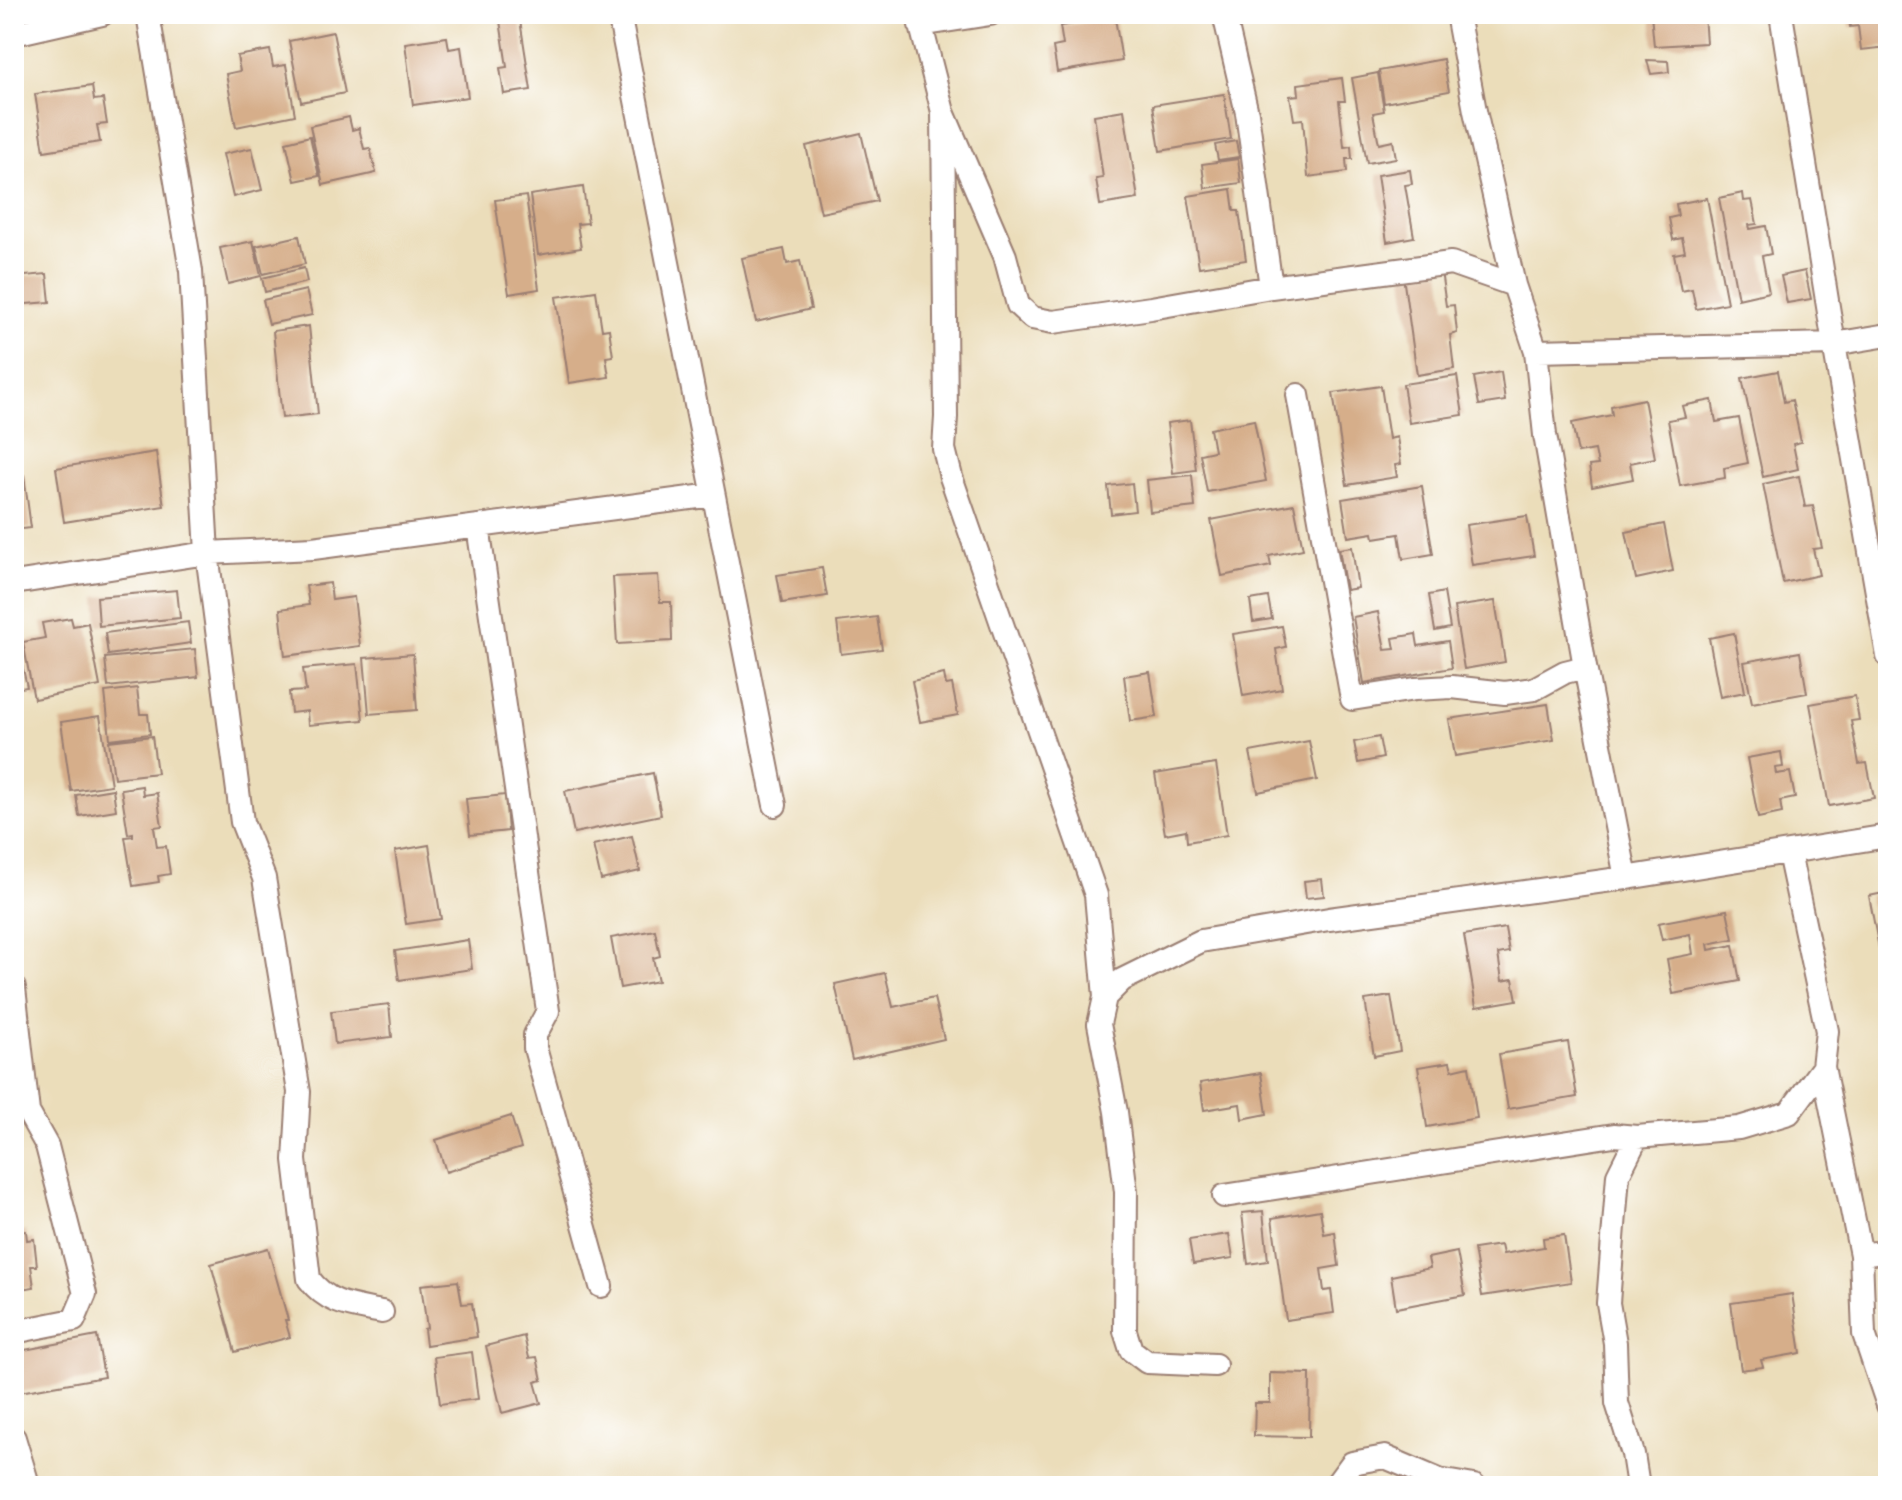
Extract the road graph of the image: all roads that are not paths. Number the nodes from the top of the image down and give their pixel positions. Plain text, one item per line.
1 (102, 14) edge
2 (148, 14) edge
3 (619, 14) edge
4 (990, 14) edge
5 (1224, 14) edge
6 (1457, 14) edge
7 (1781, 14) edge
8 (919, 20) edge
9 (14, 34) edge
10 (943, 112) junction
11 (1514, 285) junction
12 (1271, 287) junction
13 (1888, 335) edge
14 (1834, 344) junction
15 (1536, 351) junction
16 (1298, 395) dead end
17 (713, 495) junction
18 (478, 526) junction
19 (207, 553) junction
20 (14, 583) edge
21 (1888, 656) edge
22 (1585, 667) junction
23 (775, 805) dead end
24 (1888, 836) edge
25 (1789, 853) junction
26 (1626, 878) junction
27 (14, 988) edge
28 (1105, 997) junction
29 (1823, 1067) junction
30 (21, 1116) edge
31 (1637, 1137) junction
32 (1224, 1196) dead end
33 (1888, 1251) edge
34 (1861, 1255) junction
35 (601, 1286) dead end
36 (382, 1312) dead end
37 (14, 1332) edge
38 (1215, 1365) dead end
39 (1888, 1405) edge
40 (14, 1438) edge
41 (26, 1478) dead end
42 (1335, 1486) edge
43 (1474, 1486) edge
44 (1638, 1486) edge

1 - 9 street
2 - 19 street
3 - 17 street
4 - 8 street
5 - 12 street
6 - 11 street
7 - 14 street
8 - 10 street
10 - 12 street
10 - 28 street
11 - 12 street
11 - 15 street
13 - 14 street
14 - 15 street
14 - 21 street
15 - 22 street
16 - 22 street
17 - 18 street
17 - 23 street
18 - 19 street
18 - 35 street
19 - 20 street
19 - 36 street
22 - 26 street
24 - 25 street
25 - 26 street
25 - 29 street
26 - 28 street
27 - 30 street
28 - 38 street
29 - 31 street
29 - 34 street
30 - 37 street
31 - 32 street
31 - 44 street
33 - 34 street
34 - 39 street
40 - 41 street
42 - 43 street

